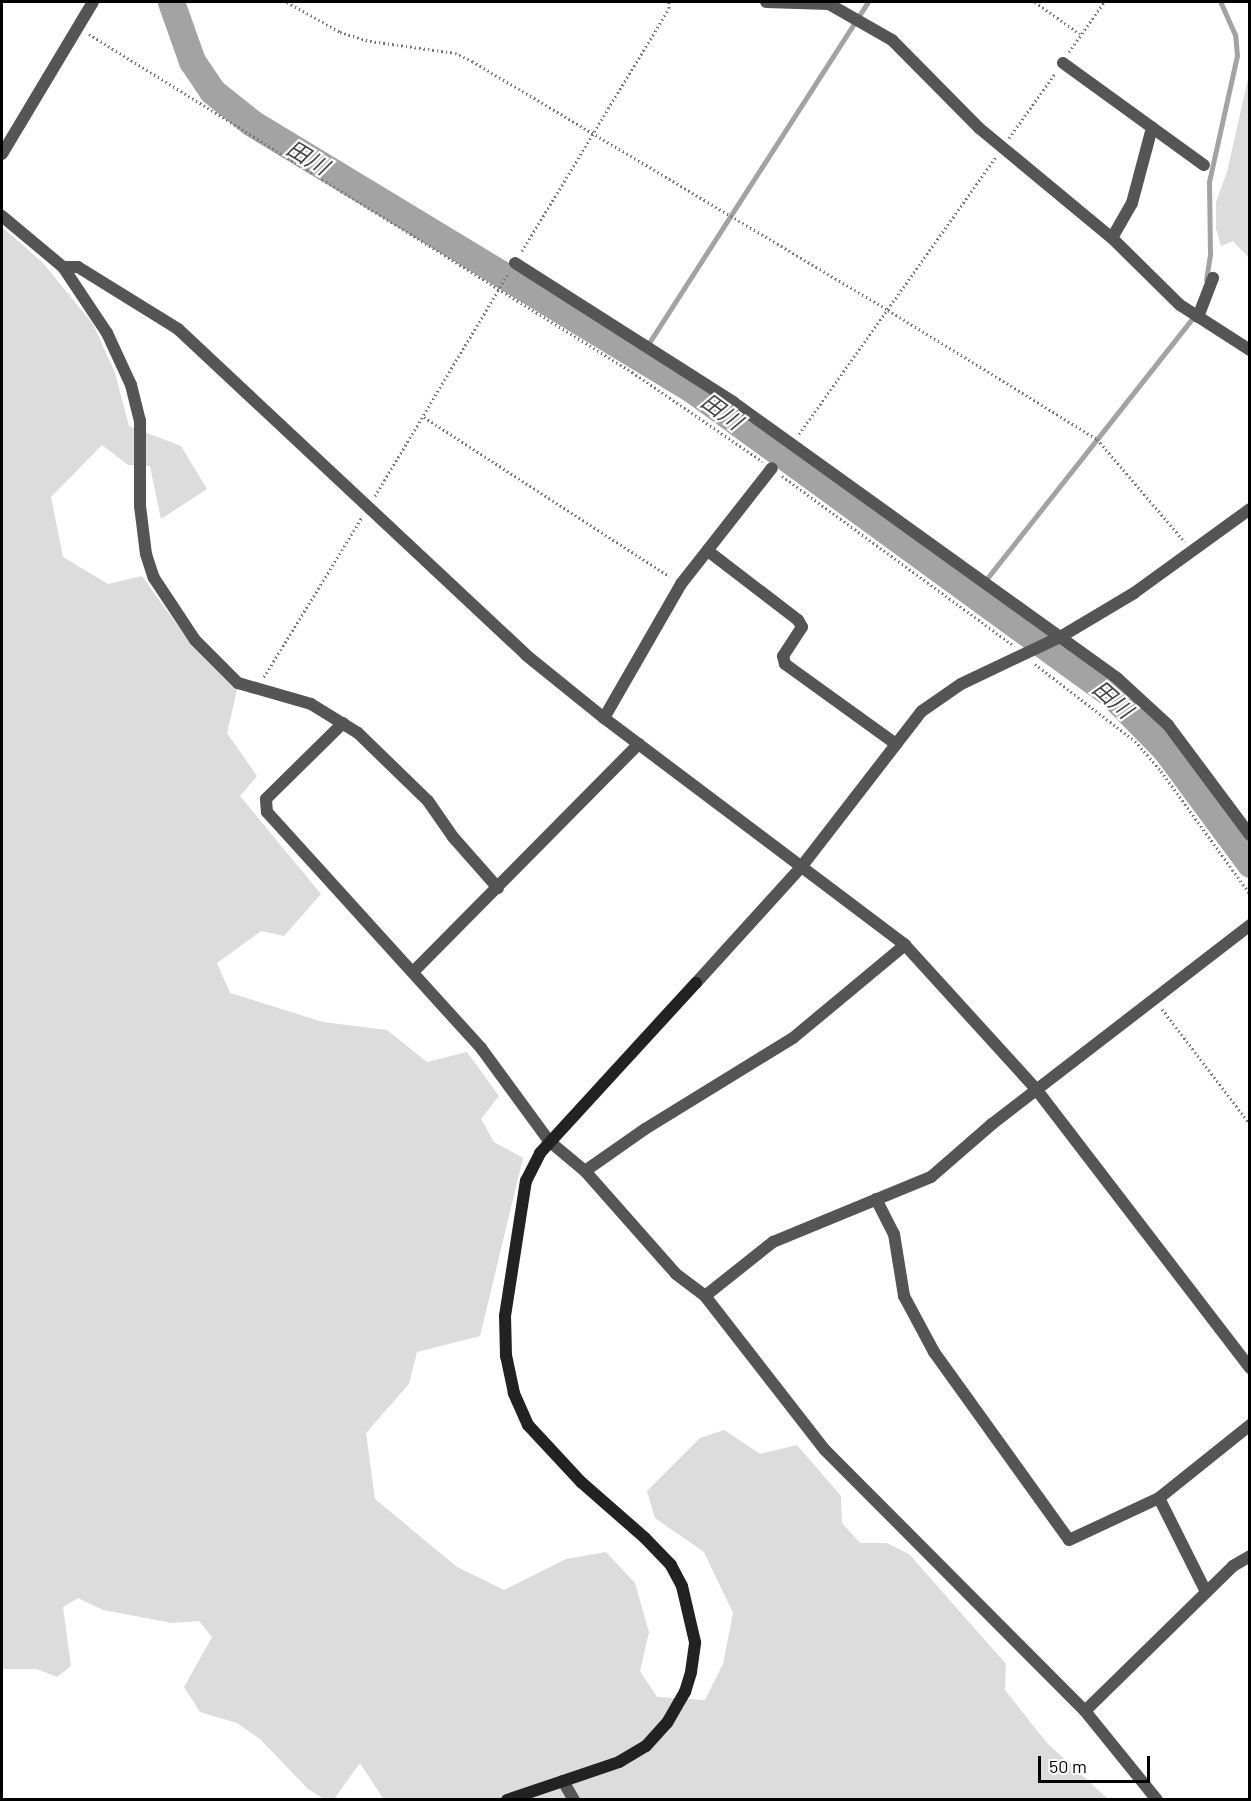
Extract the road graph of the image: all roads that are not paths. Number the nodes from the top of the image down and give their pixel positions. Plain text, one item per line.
1 (93, 2) edge
2 (766, 2) edge
3 (1063, 63) road end
4 (1152, 128) junction
5 (2, 154) edge
6 (1204, 165) dead end
7 (2, 216) edge
8 (1112, 238) junction
9 (513, 266) road end
10 (63, 267) junction
11 (1213, 278) dead end
12 (1198, 317) junction
13 (1250, 350) edge
14 (772, 468) road end
15 (1250, 509) edge
16 (708, 550) junction
17 (1058, 638) junction
18 (604, 718) junction
19 (343, 723) junction
20 (639, 744) junction
21 (896, 744) junction
22 (1250, 835) edge
23 (802, 866) junction
24 (498, 888) junction
25 (1250, 925) edge
26 (905, 945) junction
27 (413, 972) junction
28 (1036, 1089) junction
29 (549, 1141) junction
30 (585, 1171) junction
31 (876, 1199) junction
32 (705, 1296) junction
33 (1250, 1368) edge
34 (1250, 1425) edge
35 (1159, 1498) junction
36 (1250, 1556) edge
37 (1206, 1592) junction
38 (1084, 1711) junction
39 (563, 1781) junction
40 (507, 1800) edge
41 (574, 1800) edge
42 (1157, 1800) edge

1 - 5 street
2 - 8 street
3 - 4 street
4 - 6 street
4 - 8 street
7 - 10 street
8 - 12 street
9 - 17 street
10 - 18 street
10 - 19 street
11 - 12 street
12 - 13 street
14 - 16 street
15 - 17 street
16 - 18 street
16 - 21 street
17 - 21 street
17 - 22 street
18 - 20 street
19 - 24 street
19 - 27 street
20 - 23 street
20 - 24 street
21 - 23 street
23 - 26 street
23 - 29 street
24 - 27 street
25 - 28 street
26 - 28 street
26 - 30 street
27 - 29 street
28 - 31 street
28 - 33 street
29 - 30 street
29 - 39 street
30 - 32 street
31 - 32 street
31 - 35 street
32 - 38 street
34 - 35 street
35 - 37 street
36 - 37 street
37 - 38 street
38 - 42 street
39 - 40 street
39 - 41 street

